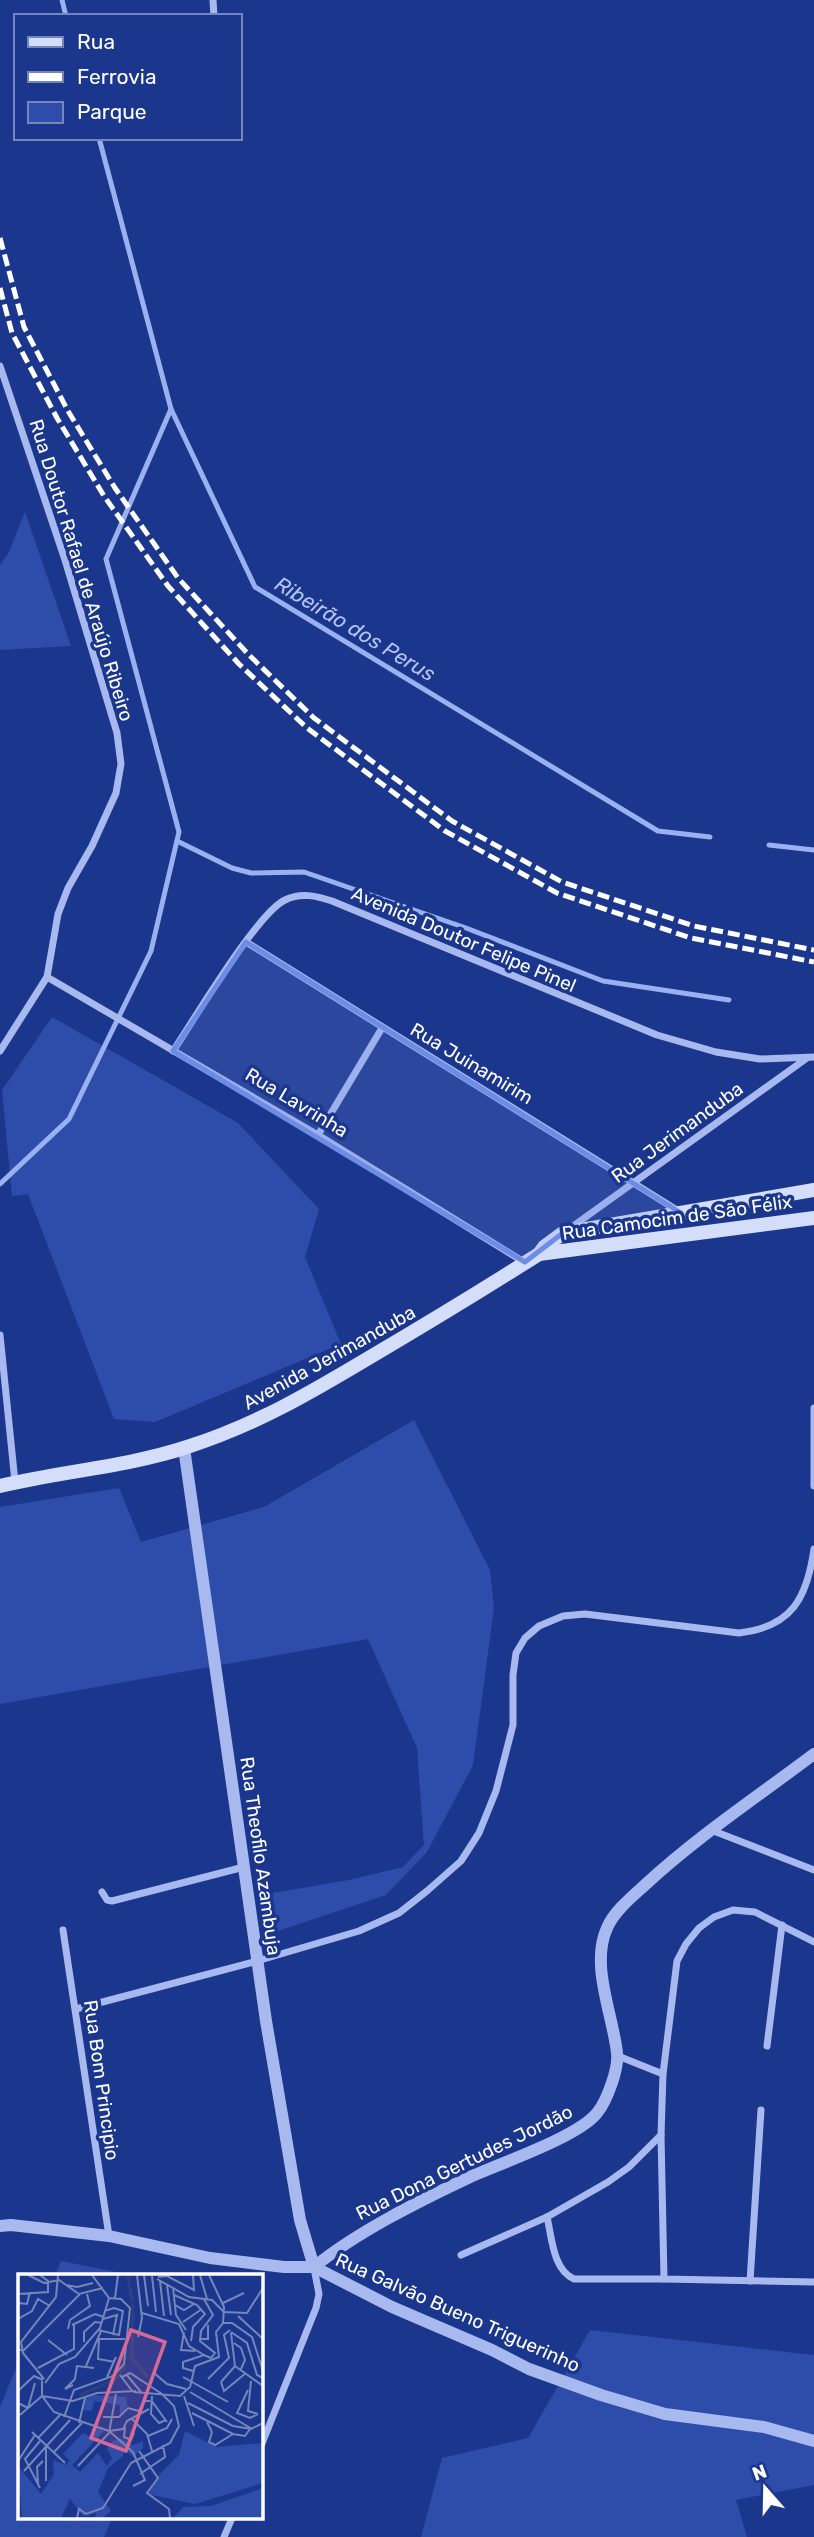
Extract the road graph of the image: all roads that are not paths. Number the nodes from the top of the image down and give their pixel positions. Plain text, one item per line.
1 (0, 366) edge
2 (246, 943) junction
3 (47, 977) junction
4 (382, 1028) junction
5 (0, 1051) edge
6 (173, 1051) junction
7 (811, 1057) edge
8 (318, 1135) junction
9 (634, 1182) junction
10 (814, 1190) edge
11 (681, 1213) junction
12 (814, 1218) edge
13 (563, 1233) junction
14 (539, 1254) junction
15 (525, 1262) junction
16 (0, 1335) edge
17 (814, 1408) edge
18 (184, 1448) junction
19 (7, 1484) edge
20 (814, 1486) edge
21 (814, 1549) edge
22 (814, 1754) edge
23 (711, 1829) junction
24 (244, 1867) junction
25 (814, 1870) edge
26 (102, 1892) dead end
27 (782, 1925) junction
28 (63, 1930) dead end
29 (814, 1942) edge
30 (257, 1961) junction
31 (76, 2009) junction
32 (767, 2046) dead end
33 (618, 2056) junction
34 (663, 2074) junction
35 (761, 2110) dead end
36 (660, 2135) junction
37 (547, 2217) junction
38 (0, 2226) edge
39 (109, 2236) junction
40 (461, 2255) dead end
41 (314, 2267) junction
42 (664, 2279) junction
43 (750, 2281) junction
44 (814, 2282) edge
45 (814, 2441) edge
46 (262, 2443) edge
47 (231, 2520) edge
48 (224, 2537) edge

1 - 3 street, Rua Doutor Rafael de Araújo Ribeiro
2 - 4 street, Rua Juinamirim
2 - 6 street, Avenida Doutor Felipe Pinel
2 - 7 street, Avenida Doutor Felipe Pinel
3 - 5 street, Rua Doutor Rafael de Araújo Ribeiro
3 - 6 street, Rua Lavrinha
4 - 8 street
4 - 9 street, Rua Juinamirim
6 - 8 street, Rua Lavrinha
7 - 9 street, Rua Jerimanduba
8 - 15 street, Rua Lavrinha
9 - 11 street, Rua Juinamirim
9 - 13 street, Rua Jerimanduba
10 - 11 main road, Rua Camocim de São Félix
11 - 13 main road, Rua Camocim de São Félix
12 - 14 main road, Rua Camocim de São Félix
13 - 14 main road, Rua Camocim de São Félix
14 - 15 main road, Avenida Jerimanduba
15 - 18 main road, Avenida Jerimanduba
16 - 19 street
17 - 20 street
18 - 19 main road, Avenida Jerimanduba
18 - 24 street, Rua Theofilo Azambuja
21 - 30 street
22 - 23 street
23 - 25 street
23 - 33 street, Rua Dona Gertudes Jordão
24 - 26 street
24 - 30 street, Rua Theofilo Azambuja
27 - 29 street
27 - 32 street
27 - 34 street
28 - 31 street, Rua Bom Principio
30 - 31 street
30 - 41 street, Rua Theofilo Azambuja
31 - 39 street, Rua Bom Principio
33 - 34 street
33 - 41 street, Rua Dona Gertudes Jordão
34 - 36 street
35 - 43 street
36 - 37 street
36 - 42 street
37 - 40 street
37 - 42 street
38 - 39 street, Rua Galvão Bueno Triguerinho
39 - 41 street, Rua Galvão Bueno Triguerinho
41 - 45 street, Rua Galvão Bueno Triguerinho
41 - 46 street
42 - 43 street
43 - 44 street
47 - 48 street

